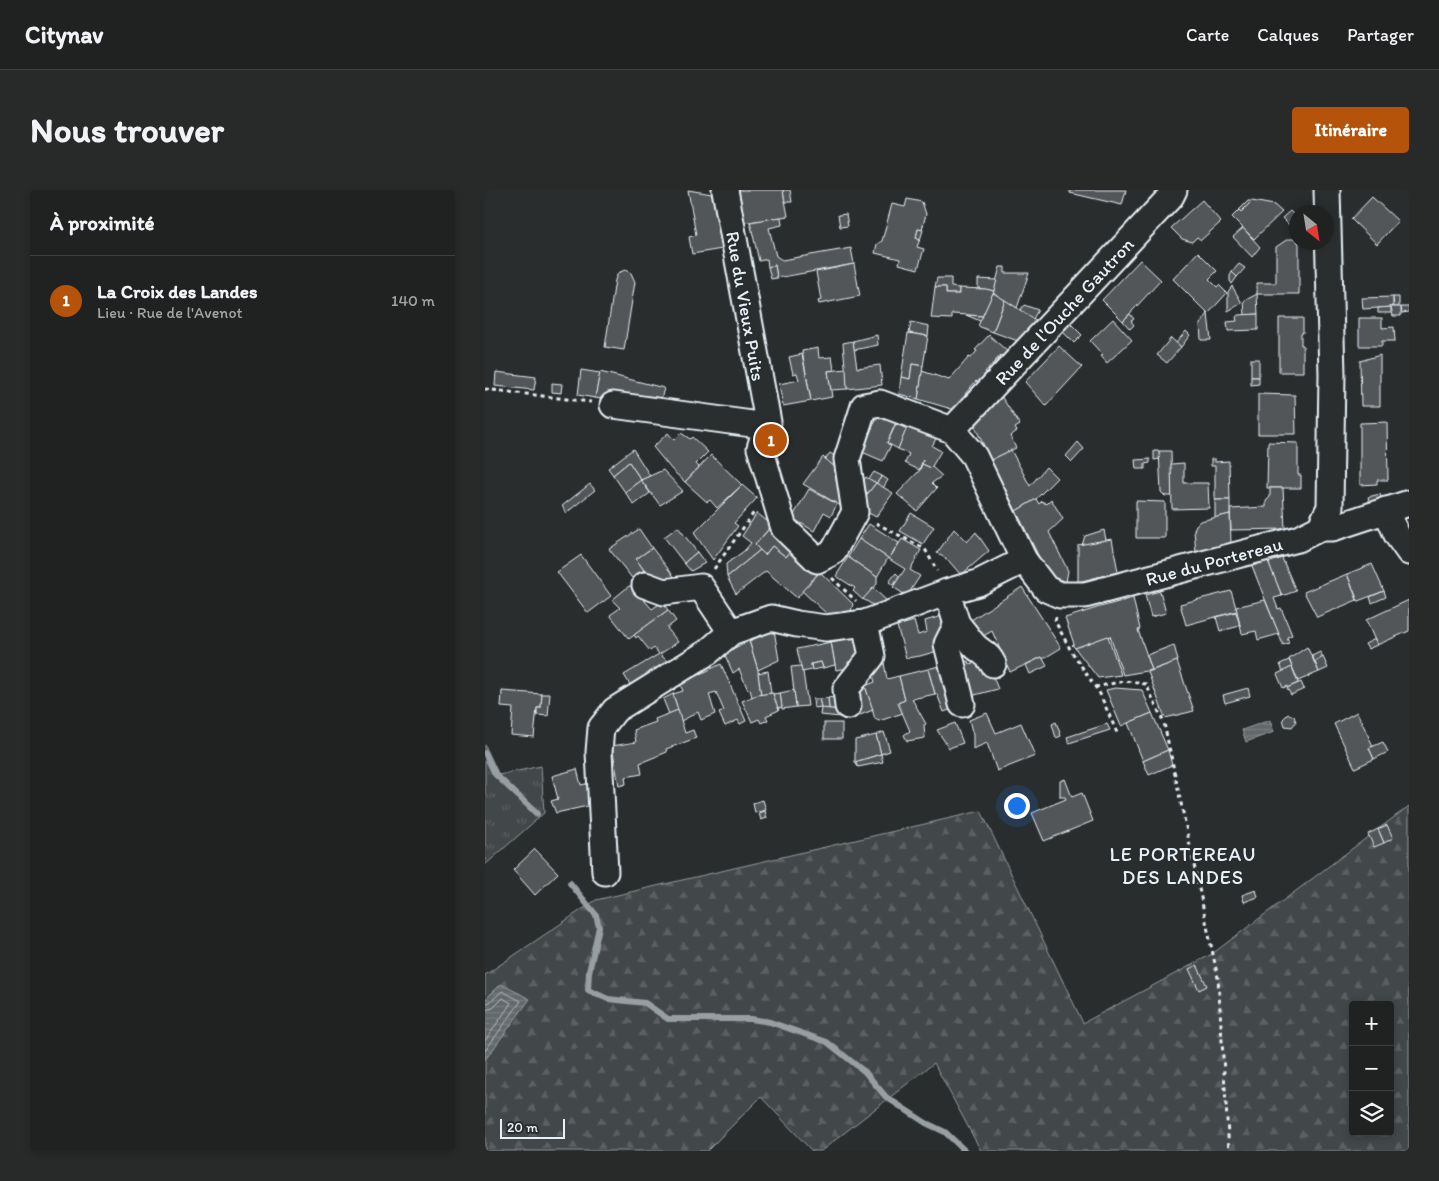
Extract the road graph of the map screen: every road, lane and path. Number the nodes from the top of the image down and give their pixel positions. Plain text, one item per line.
1 (725, 190) edge
2 (1174, 190) edge
3 (1327, 190) edge
4 (485, 389) edge
5 (613, 405) joint
6 (760, 423) junction
7 (952, 430) junction
8 (759, 506) dead end
9 (1397, 507) edge
10 (855, 512) junction
11 (1319, 528) junction
12 (1409, 552) edge
13 (817, 560) junction
14 (1025, 560) junction
15 (645, 585) dead end
16 (701, 588) junction
17 (947, 592) junction
18 (1060, 595) junction
19 (865, 623) junction
20 (957, 624) junction
21 (731, 632) junction
22 (993, 664) dead end
23 (1095, 687) junction
24 (962, 704) dead end
25 (848, 706) dead end
26 (1118, 735) dead end
27 (605, 872) dead end
28 (1229, 1151) edge

1 - 6 street, Rue du Vieux Puits
2 - 7 street, Rue de l'Ouche Gautron
3 - 11 street
4 - 5 path
5 - 6 street
6 - 13 street
7 - 10 street
7 - 14 street
8 - 16 path
9 - 11 street, Rue du Portereau
9 - 12 street
10 - 13 street
10 - 17 path
11 - 18 street, Rue du Portereau
13 - 19 path
14 - 17 street
14 - 18 street
15 - 16 street
16 - 21 street
17 - 19 street
17 - 20 street
18 - 23 path
19 - 21 street
19 - 25 street
20 - 22 street
20 - 24 street
21 - 27 street
23 - 26 path
23 - 28 path

